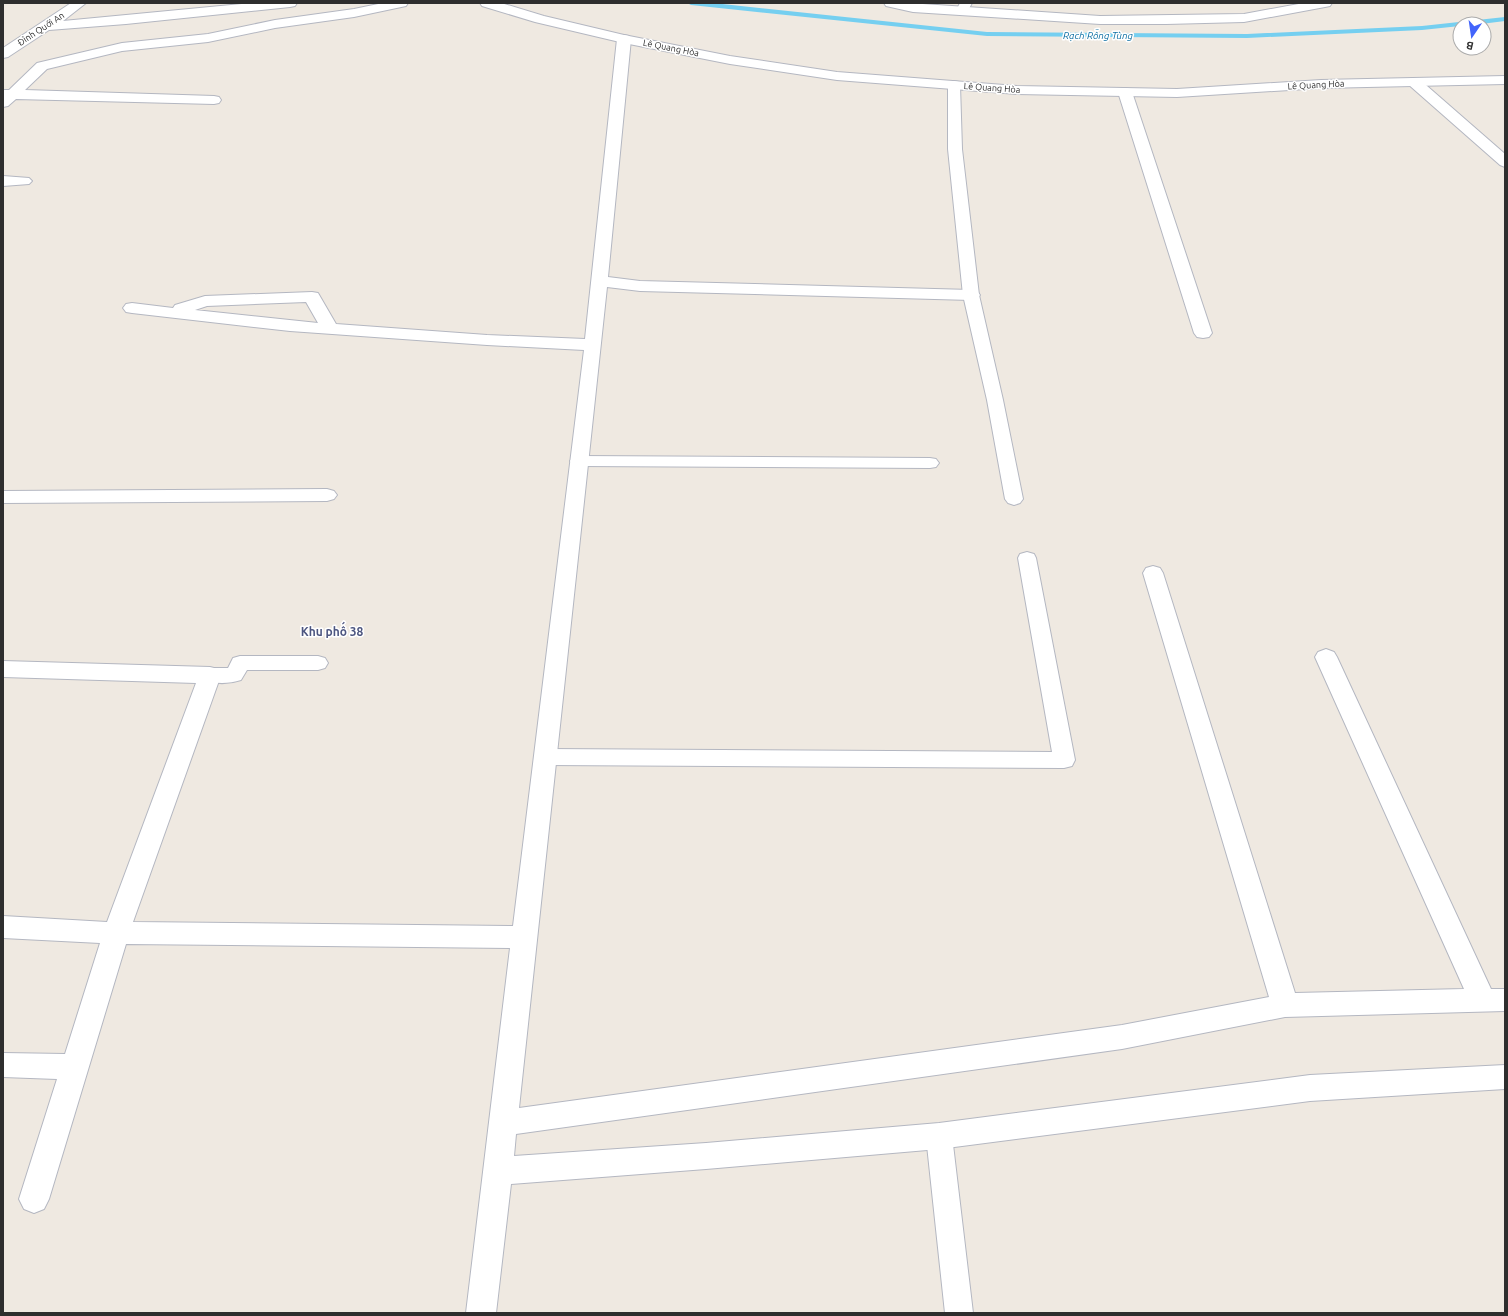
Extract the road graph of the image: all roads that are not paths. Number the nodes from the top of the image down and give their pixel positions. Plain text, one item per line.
1 (79, 3) edge
2 (290, 3) edge
3 (401, 3) edge
4 (487, 3) edge
5 (891, 3) edge
6 (1325, 3) edge
7 (964, 7) edge
8 (47, 26) junction
9 (624, 39) junction
10 (3, 54) edge
11 (1505, 80) edge
12 (1414, 82) junction
13 (954, 85) junction
14 (1125, 92) junction
15 (6, 97) edge
16 (214, 100) dead end
17 (1505, 162) edge
18 (3, 181) edge
19 (24, 181) dead end
20 (600, 281) junction
21 (971, 295) junction
22 (132, 308) dead end
23 (170, 312) junction
24 (330, 329) junction
25 (1203, 333) dead end
26 (593, 345) junction
27 (580, 460) junction
28 (930, 462) dead end
29 (327, 495) dead end
30 (3, 497) edge
31 (1014, 499) dead end
32 (1027, 558) dead end
33 (1153, 573) dead end
34 (1326, 657) dead end
35 (318, 663) dead end
36 (3, 669) edge
37 (210, 675) junction
38 (546, 757) junction
39 (3, 927) edge
40 (116, 933) junction
41 (525, 937) junction
42 (1494, 1001) edge
43 (1285, 1005) junction
44 (3, 1065) edge
45 (75, 1067) junction
46 (1505, 1078) edge
47 (503, 1123) junction
48 (939, 1136) junction
49 (497, 1171) junction
50 (34, 1200) dead end
51 (481, 1313) edge
52 (959, 1313) edge

1 - 8 street, Đình Quới An
2 - 8 street
3 - 15 street
4 - 9 street, Lê Quang Hòa
5 - 7 street
6 - 7 street
8 - 10 street, Đình Quới An
9 - 13 street, Lê Quang Hòa
9 - 20 street
11 - 12 street, Lê Quang Hòa
12 - 14 street, Lê Quang Hòa
12 - 17 street
13 - 14 street, Lê Quang Hòa
13 - 21 lane
14 - 25 street
15 - 16 street
18 - 19 street
20 - 21 street
20 - 26 street
21 - 31 lane
22 - 23 street
23 - 24 street
23 - 24 street
24 - 26 street
26 - 27 street
27 - 28 lane
27 - 38 street
29 - 30 street
32 - 38 lane
33 - 43 street
34 - 42 street
35 - 37 lane
36 - 37 street
37 - 40 street
38 - 41 street
39 - 40 street
40 - 41 street
40 - 45 street
41 - 47 street
42 - 43 street
43 - 47 street
44 - 45 street
45 - 50 street
46 - 48 street
47 - 49 street
48 - 49 street
48 - 52 lane
49 - 51 street

